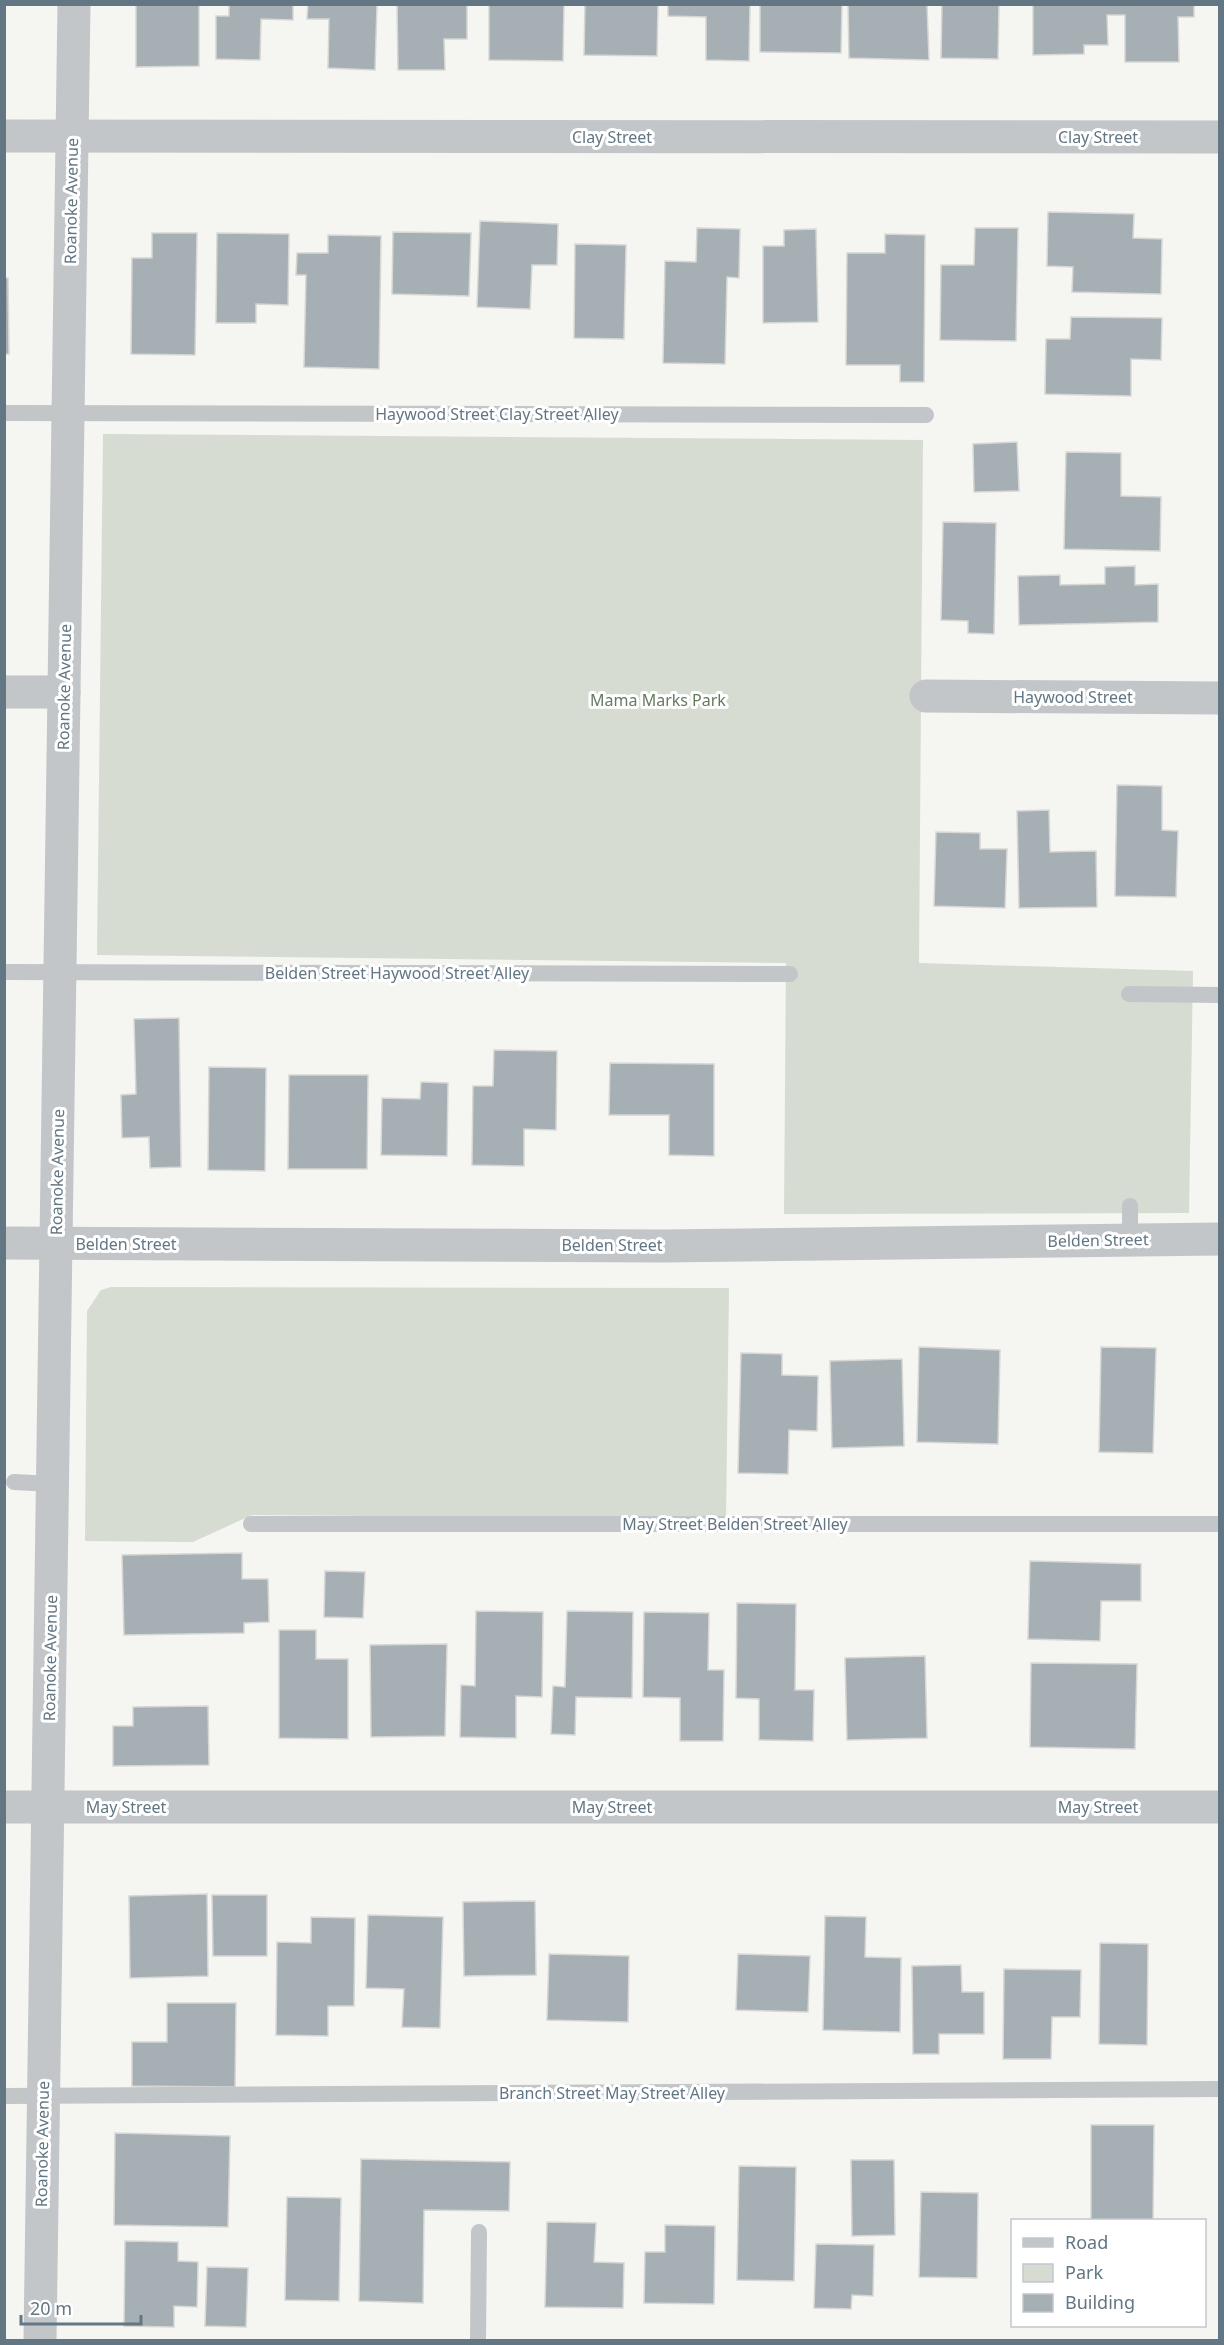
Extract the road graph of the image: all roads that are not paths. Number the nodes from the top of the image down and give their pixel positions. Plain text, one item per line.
1 (74, 4) edge
2 (4, 136) edge
3 (72, 136) junction
4 (1220, 137) edge
5 (4, 413) edge
6 (68, 413) junction
7 (926, 415) dead end
8 (4, 692) edge
9 (64, 692) junction
10 (926, 696) dead end
11 (1220, 698) edge
12 (4, 972) edge
13 (60, 972) junction
14 (790, 974) dead end
15 (1129, 994) dead end
16 (1220, 995) edge
17 (1130, 1206) dead end
18 (1220, 1239) edge
19 (1130, 1240) junction
20 (4, 1243) edge
21 (56, 1244) junction
22 (14, 1482) dead end
23 (52, 1484) junction
24 (251, 1524) dead end
25 (1220, 1524) edge
26 (4, 1807) edge
27 (48, 1807) junction
28 (1220, 1807) edge
29 (1220, 2089) edge
30 (4, 2096) edge
31 (42, 2096) junction
32 (479, 2232) dead end
33 (40, 2340) edge
34 (478, 2340) edge

1 - 3 street, Roanoke Avenue
2 - 3 street, Clay Street
3 - 4 street, Clay Street
3 - 6 street, Roanoke Avenue
5 - 6 lane, Haywood Street Clay Street Alley
6 - 7 lane, Haywood Street Clay Street Alley
6 - 9 street, Roanoke Avenue
8 - 9 street
9 - 13 street, Roanoke Avenue
10 - 11 street, Haywood Street
12 - 13 lane, Belden Street Haywood Street Alley
13 - 14 lane, Belden Street Haywood Street Alley
13 - 21 street, Roanoke Avenue
15 - 16 lane
17 - 19 lane
18 - 19 street, Belden Street
19 - 21 street, Belden Street
20 - 21 street, Belden Street
21 - 23 street, Roanoke Avenue
22 - 23 lane
23 - 27 street, Roanoke Avenue
24 - 25 lane, May Street Belden Street Alley
26 - 27 street, May Street
27 - 28 street, May Street
27 - 31 street, Roanoke Avenue
29 - 31 lane, Branch Street May Street Alley
30 - 31 lane, Branch Street May Street Alley
31 - 33 street, Roanoke Avenue
32 - 34 lane

